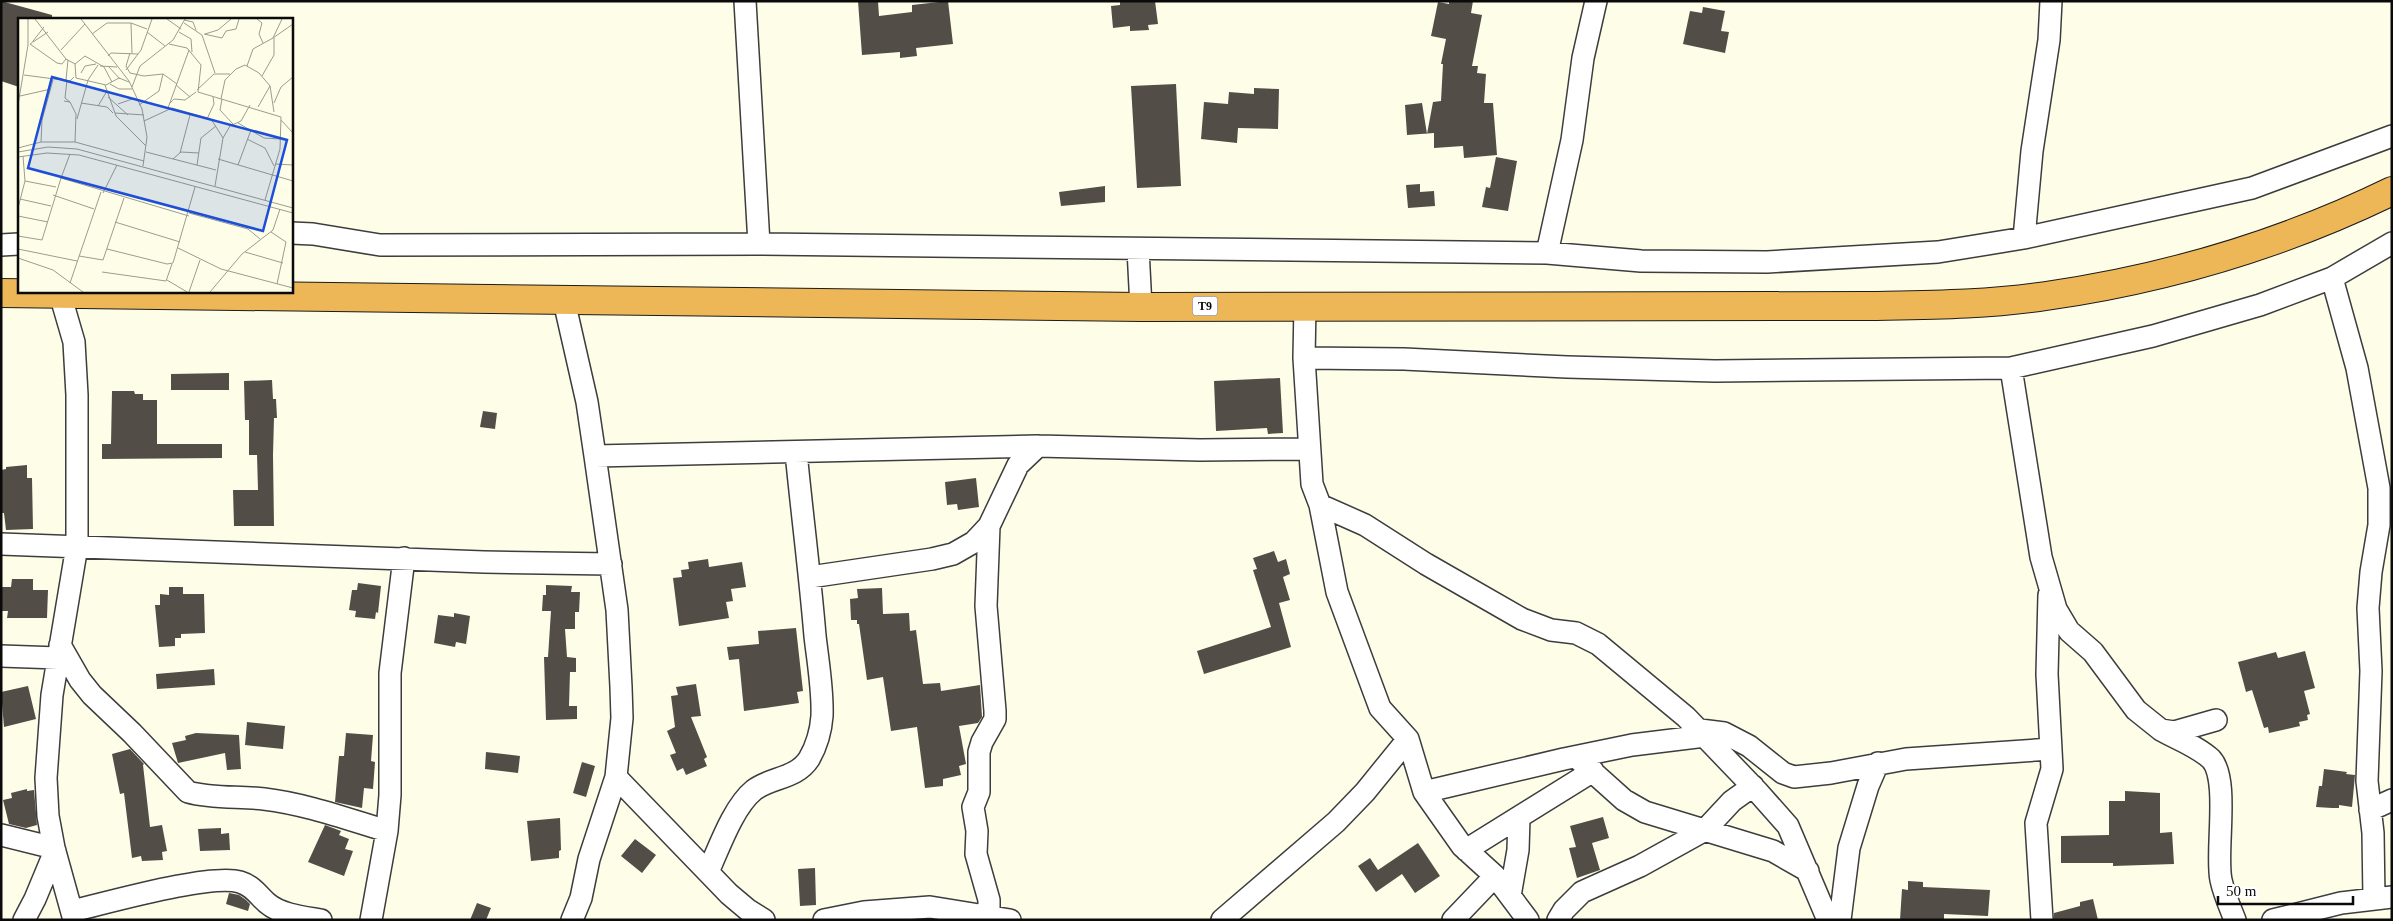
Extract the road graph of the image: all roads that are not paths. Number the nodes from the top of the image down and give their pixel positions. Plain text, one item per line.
1 (745, 1) edge
2 (1596, 1) edge
3 (2052, 1) edge
4 (2392, 136) edge
5 (2392, 191) edge
6 (292, 234) edge
7 (2024, 238) junction
8 (2392, 243) edge
9 (18, 244) edge
10 (759, 244) junction
11 (1, 245) edge
12 (1138, 250) junction
13 (1547, 253) junction
14 (2332, 278) junction
15 (1, 293) edge
16 (60, 294) junction
17 (564, 301) junction
18 (1305, 305) junction
19 (1141, 307) junction
20 (1304, 358) junction
21 (2011, 368) junction
22 (1038, 446) junction
23 (1308, 449) junction
24 (796, 452) junction
25 (596, 456) junction
26 (1320, 505) junction
27 (989, 526) junction
28 (1, 544) edge
29 (77, 546) junction
30 (404, 558) junction
31 (611, 564) junction
32 (810, 577) junction
33 (2049, 590) junction
34 (59, 652) junction
35 (1, 656) edge
36 (2216, 720) dead end
37 (2161, 730) junction
38 (1702, 733) junction
39 (1408, 739) junction
40 (2051, 749) junction
41 (1576, 757) junction
42 (1878, 763) junction
43 (1593, 771) junction
44 (616, 777) junction
45 (1753, 786) junction
46 (1424, 792) junction
47 (2392, 800) edge
48 (2370, 810) junction
49 (1519, 818) junction
50 (1705, 830) junction
51 (387, 831) junction
52 (1, 835) edge
53 (55, 850) junction
54 (1466, 850) junction
55 (1808, 870) junction
56 (708, 872) junction
57 (1495, 876) junction
58 (1510, 896) junction
59 (2383, 898) edge
60 (272, 914) edge
61 (73, 916) edge
62 (989, 916) junction
63 (24, 920) edge
64 (321, 920) edge
65 (371, 920) edge
66 (572, 920) edge
67 (764, 920) edge
68 (824, 920) edge
69 (1010, 920) edge
70 (1222, 920) edge
71 (1453, 920) edge
72 (1528, 920) edge
73 (1558, 920) edge
74 (1828, 920) edge
75 (1840, 920) edge
76 (2042, 920) edge
77 (2235, 920) edge
78 (2273, 920) edge

1 - 10 street
2 - 13 street
3 - 7 street
4 - 7 street
5 - 18 highway, T9
6 - 10 street
7 - 13 street
8 - 14 street
9 - 11 street
10 - 12 street
12 - 13 street
12 - 19 street
14 - 21 street
14 - 48 street
15 - 16 highway, T9
16 - 17 highway, T9
16 - 29 street
17 - 19 highway, T9
17 - 25 street
18 - 19 highway, T9
18 - 20 street
20 - 21 street
20 - 23 street
21 - 33 street
22 - 23 street
22 - 24 street
22 - 27 street
23 - 26 street
24 - 25 street
24 - 32 street
25 - 31 street
26 - 38 street
26 - 39 street
27 - 32 street
27 - 62 street
28 - 29 street
29 - 30 street
29 - 34 street
30 - 31 street
30 - 51 street
31 - 44 street
32 - 56 street
33 - 37 street
33 - 40 street
34 - 35 street
34 - 51 street
34 - 53 street
36 - 37 street
37 - 77 street
38 - 41 street
38 - 42 street
38 - 45 street
39 - 46 street
39 - 70 street
40 - 42 street
40 - 76 street
41 - 43 street
41 - 46 street
42 - 75 street
43 - 49 street
43 - 50 street
44 - 56 street
44 - 66 street
45 - 50 street
45 - 55 street
46 - 54 street
47 - 48 street
48 - 59 street
49 - 54 street
49 - 58 street
50 - 55 street
50 - 73 street
51 - 65 street
52 - 53 street
53 - 61 street
53 - 63 street
54 - 57 street
55 - 74 street
56 - 67 street
57 - 58 street
57 - 71 street
58 - 72 street
59 - 78 street
60 - 61 street
60 - 64 street
62 - 68 street
62 - 69 street

